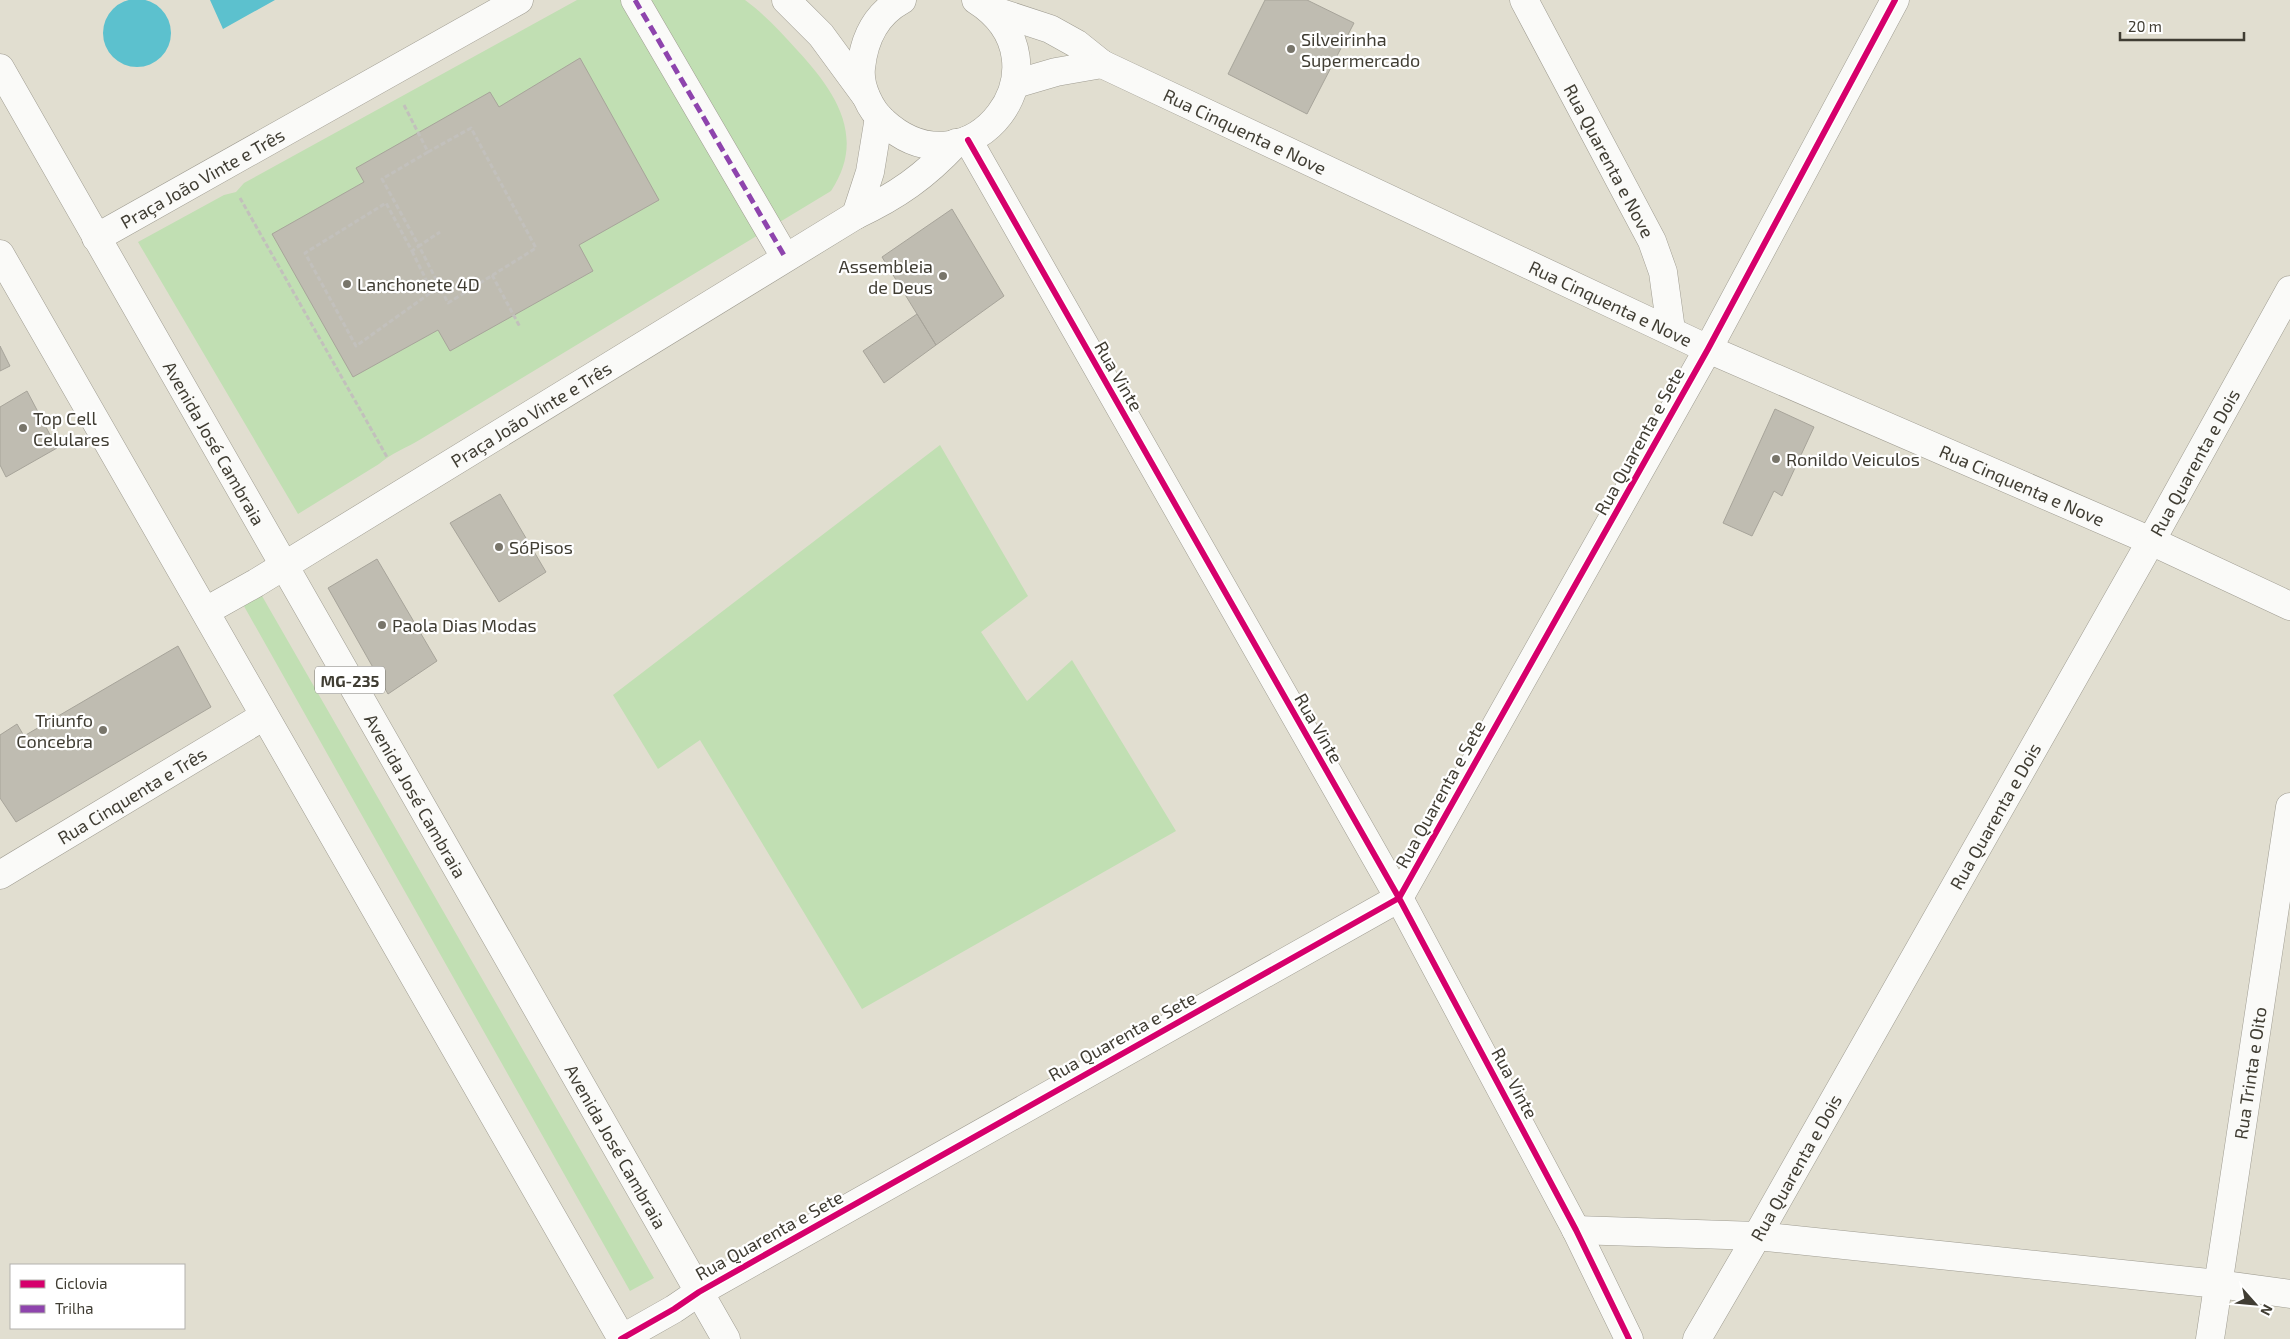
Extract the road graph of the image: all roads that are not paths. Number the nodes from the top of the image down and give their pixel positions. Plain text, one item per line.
1 (519, 0) edge
2 (635, 0) edge
3 (786, 0) edge
4 (902, 0) edge
5 (1524, 0) edge
6 (1895, 0) edge
7 (984, 5) edge
8 (1102, 64) junction
9 (0, 68) edge
10 (1015, 84) junction
11 (872, 107) junction
12 (962, 142) junction
13 (856, 215) junction
14 (96, 238) junction
15 (0, 254) edge
16 (785, 257) junction
17 (2290, 290) edge
18 (1671, 330) junction
19 (1708, 349) junction
20 (2151, 541) junction
21 (284, 565) junction
22 (2290, 606) edge
23 (206, 611) junction
24 (264, 716) junction
25 (2290, 807) edge
26 (0, 875) edge
27 (1398, 898) junction
28 (1576, 1230) junction
29 (1757, 1236) junction
30 (2218, 1284) junction
31 (699, 1292) junction
32 (2290, 1294) edge
33 (621, 1339) edge
34 (726, 1339) edge
35 (1629, 1339) edge
36 (1697, 1339) edge
37 (2210, 1339) edge

1 - 14 street, Praça João Vinte e Três
2 - 16 street
3 - 11 street
4 - 11 street
5 - 18 street, Rua Quarenta e Nove
6 - 19 street, Rua Quarenta e Sete
7 - 8 street, Rua Cinquenta e Nove
7 - 10 street
8 - 10 street
8 - 18 street, Rua Cinquenta e Nove
9 - 14 street, Avenida José Cambraia / MG-235
10 - 12 street
11 - 12 street
11 - 13 street
12 - 13 street, Praça João Vinte e Três
12 - 27 street, Rua Vinte
13 - 16 street, Praça João Vinte e Três
14 - 21 street, Avenida José Cambraia / MG-235
15 - 23 street
16 - 21 street, Praça João Vinte e Três
17 - 20 street, Rua Quarenta e Dois
18 - 19 street, Rua Cinquenta e Nove
19 - 20 street, Rua Cinquenta e Nove
19 - 27 street, Rua Quarenta e Sete
20 - 22 street, Rua Cinquenta e Nove
20 - 29 street, Rua Quarenta e Dois
21 - 23 street, Praça João Vinte e Três
21 - 31 street, Avenida José Cambraia / MG-235
23 - 24 street
24 - 26 street, Rua Cinquenta e Três
24 - 33 street
25 - 30 street, Rua Trinta e Oito
27 - 28 street, Rua Vinte
27 - 31 street, Rua Quarenta e Sete
28 - 29 street
28 - 35 street, Rua Vinte
29 - 30 street
29 - 36 street, Rua Quarenta e Dois
30 - 32 street
30 - 37 street, Rua Trinta e Oito
31 - 33 street, Rua Quarenta e Sete
31 - 34 street, Avenida José Cambraia / MG-235

